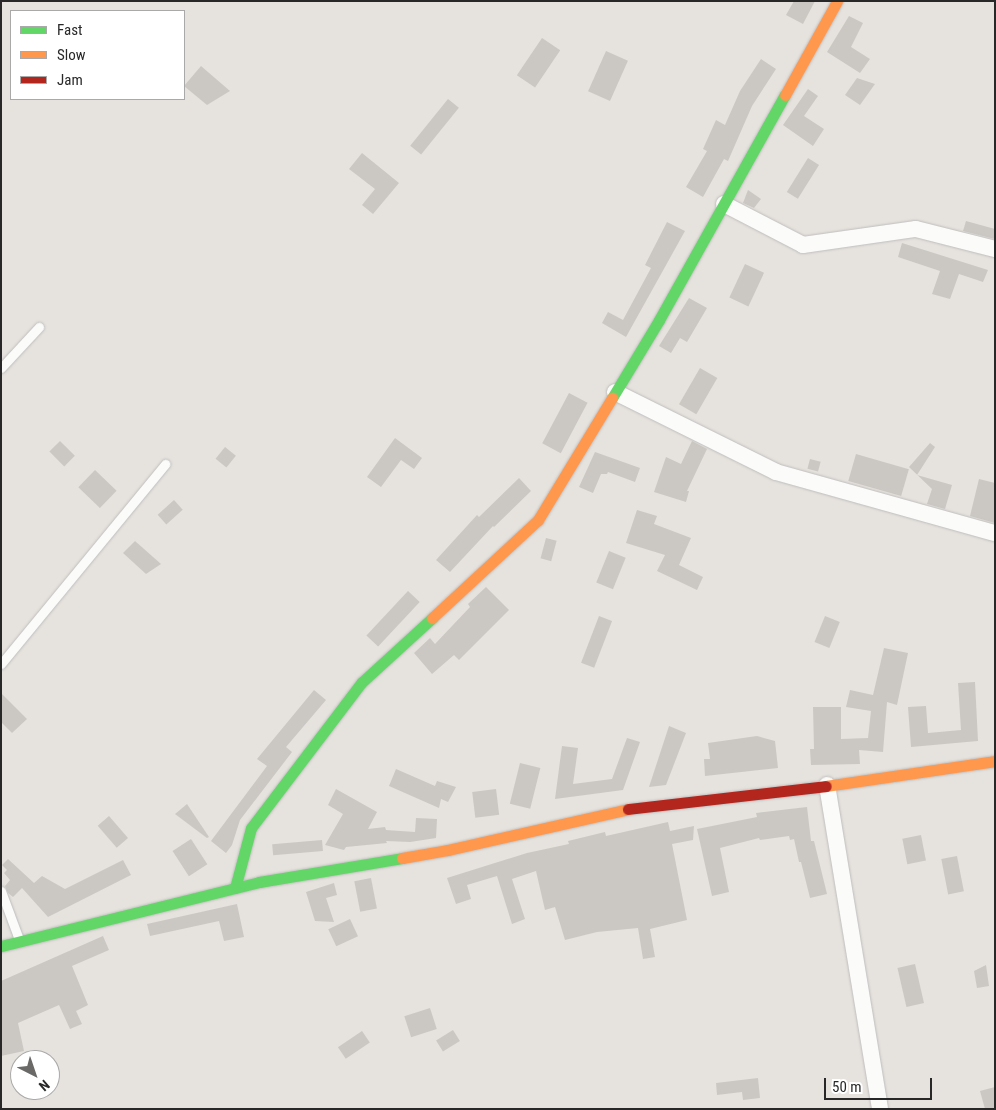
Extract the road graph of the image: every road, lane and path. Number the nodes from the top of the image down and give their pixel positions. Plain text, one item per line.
1 (837, 1) edge
2 (724, 204) junction
3 (995, 249) edge
4 (39, 326) dead end
5 (1, 368) edge
6 (615, 392) junction
7 (165, 464) dead end
8 (995, 533) edge
9 (1, 664) edge
10 (995, 761) edge
11 (827, 785) junction
12 (235, 888) junction
13 (1, 891) edge
14 (20, 942) junction
15 (1, 946) edge
16 (880, 1109) edge

1 - 2 street
2 - 3 street
2 - 6 street
4 - 5 lane
6 - 8 street
6 - 12 street
7 - 9 lane
10 - 11 street
11 - 12 street
11 - 16 street
12 - 14 street
13 - 14 lane
14 - 15 street

